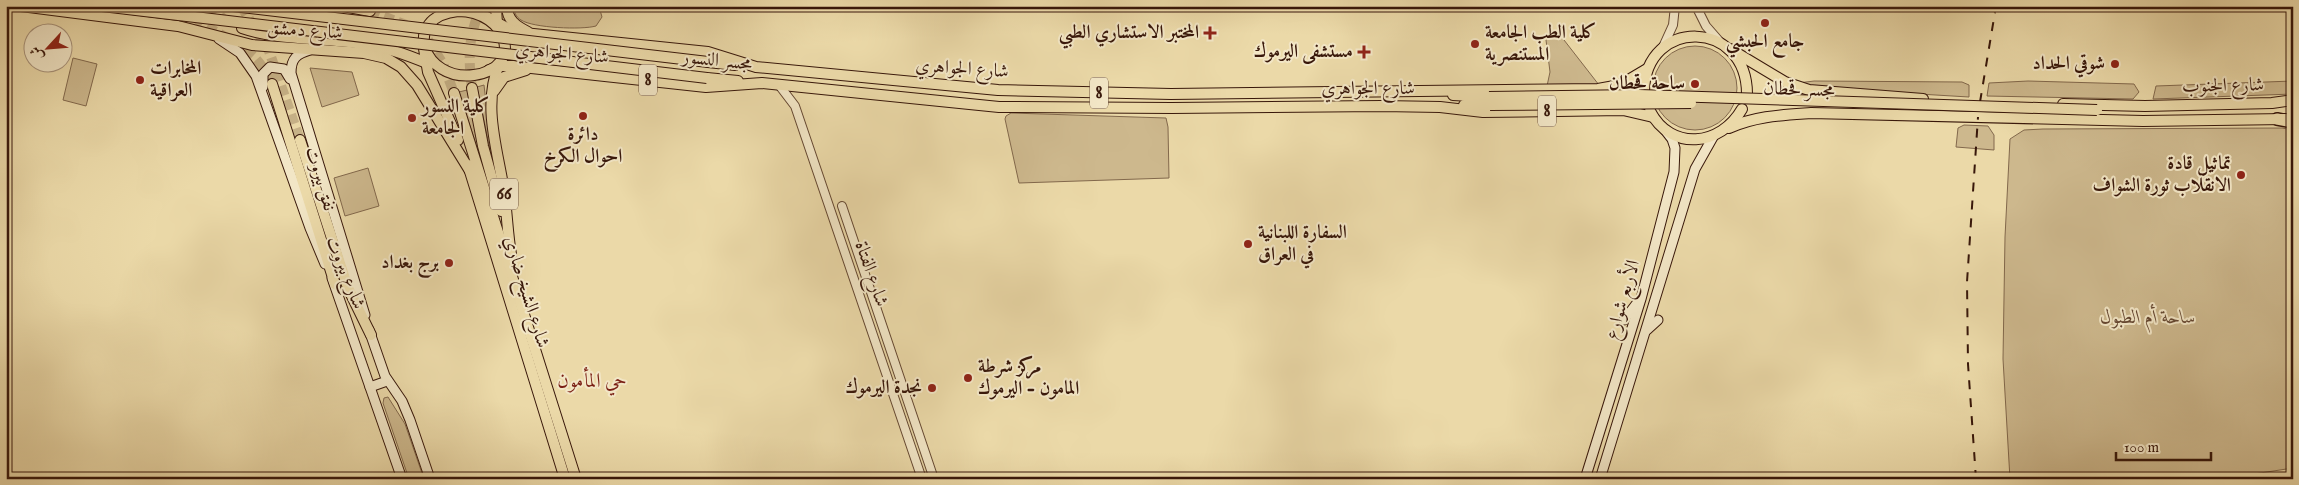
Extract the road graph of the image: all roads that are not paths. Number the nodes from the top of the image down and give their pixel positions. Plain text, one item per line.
1 (22, 6) edge
2 (102, 6) edge
3 (233, 6) edge
4 (267, 6) edge
5 (343, 6) edge
6 (496, 6) edge
7 (507, 6) edge
8 (1675, 6) edge
9 (1696, 6) edge
10 (458, 9) edge
11 (370, 11) dead end
12 (291, 14) junction
13 (438, 17) junction
14 (493, 22) junction
15 (242, 28) dead end
16 (533, 34) junction
17 (218, 38) junction
18 (1720, 42) junction
19 (423, 43) junction
20 (361, 46) junction
21 (1663, 48) junction
22 (312, 49) junction
23 (1730, 49) junction
24 (381, 51) junction
25 (402, 54) junction
26 (426, 62) junction
27 (496, 65) junction
28 (402, 67) junction
29 (756, 67) junction
30 (534, 69) junction
31 (1647, 69) junction
32 (446, 71) junction
33 (762, 83) junction
34 (272, 84) tunnel mouth
35 (779, 85) junction
36 (472, 88) tunnel mouth
37 (1644, 91) dead end
38 (436, 92) junction
39 (1442, 92) junction
40 (454, 93) tunnel mouth
41 (1747, 94) dead end
42 (297, 96) junction
43 (265, 98) junction
44 (2293, 100) edge
45 (1489, 101) junction
46 (490, 102) junction
47 (1647, 106) dead end
48 (2155, 106) junction
49 (1440, 108) junction
50 (1742, 110) dead end
51 (2096, 112) junction
52 (1653, 117) junction
53 (2293, 118) edge
54 (2277, 119) junction
55 (2156, 120) junction
56 (2293, 122) edge
57 (1729, 128) junction
58 (1665, 130) junction
59 (1713, 137) junction
60 (300, 140) tunnel mouth
61 (470, 170) junction
62 (842, 206) dead end
63 (508, 241) junction
64 (335, 284) junction
65 (516, 287) junction
66 (1641, 299) junction
67 (1624, 320) dead end
68 (1658, 320) dead end
69 (1647, 330) junction
70 (371, 335) junction
71 (387, 381) junction
72 (370, 387) junction
73 (918, 430) junction
74 (907, 434) junction
75 (570, 460) junction
76 (402, 479) edge
77 (430, 479) edge
78 (565, 479) edge
79 (576, 479) edge
80 (581, 479) edge
81 (922, 479) edge
82 (934, 479) edge
83 (1585, 479) edge
84 (1600, 479) edge

1 - 17 main road, شارع دمشق
2 - 33 main road, مجسر النسور, bridge
3 - 12 main road, مجسر النسور, bridge
4 - 12 main road, bridge
4 - 13 main road
5 - 11 main road, شارع دمشق
6 - 14 main road
7 - 16 main road
8 - 21 street
9 - 18 street
10 - 13 main road
10 - 14 main road
12 - 29 main road, مجسر النسور, bridge
13 - 19 main road
14 - 16 main road, شارع الجواهري / 8
14 - 27 main road
15 - 20 main road
16 - 29 main road, شارع الجواهري / 8
16 - 30 main road
17 - 22 main road, شارع دمشق
17 - 43 main road, شارع بيروت
18 - 21 main road
18 - 23 main road
19 - 26 main road, شارع الشيخ ضاري / 66
19 - 32 main road
20 - 22 main road, شارع دمشق
20 - 24 main road
20 - 25 main road
20 - 28 main road, شارع دمشق
21 - 31 main road
22 - 42 main road, شارع بيروت
23 - 41 main road
23 - 48 main road
24 - 25 main road
24 - 28 main road
25 - 26 main road
25 - 38 main road
26 - 32 main road
26 - 38 main road, شارع الشيخ ضاري / 66
27 - 30 main road, شارع الجواهري / 8
27 - 32 main road
27 - 46 main road, شارع الشيخ ضاري / 66
28 - 61 main road, شارع دمشق
29 - 39 main road, شارع الجواهري / 8
30 - 33 main road, شارع الجواهري / 8
30 - 46 main road
31 - 37 main road
31 - 39 main road, 8
33 - 35 main road, شارع الجواهري / 8
34 - 64 main road, نفق بيروت
35 - 49 main road, شارع الجواهري / 8
35 - 74 street, شارع الفتاة
36 - 63 main road
38 - 61 main road, شارع الشيخ ضاري / 66
39 - 45 main road, مجسر قحطان
40 - 65 main road, شارع الشيخ ضاري / 66
42 - 43 main road
42 - 70 main road, شارع بيروت
43 - 64 main road, شارع بيروت
44 - 48 main road, شارع الجنوب
45 - 49 main road, مجسر قحطان
45 - 51 main road, مجسر قحطان, bridge
46 - 63 main road, شارع الشيخ ضاري / 66
47 - 52 main road
48 - 51 main road, مجسر قحطان
49 - 52 main road, 8
50 - 57 main road
51 - 55 main road, مجسر قحطان
52 - 58 main road
53 - 54 main road, شارع الجنوب
54 - 55 main road, شارع الجنوب
54 - 56 highway
55 - 57 main road
57 - 59 main road
58 - 59 main road
58 - 66 main road, الأربع شوارع
59 - 69 main road, الأربع شوارع
60 - 70 main road, نفق بيروت
61 - 78 main road, شارع الشيخ ضاري / 66
62 - 73 street, شارع الفتاة
63 - 65 main road, شارع الشيخ ضاري / 66
64 - 72 main road, شارع بيروت
65 - 75 main road, شارع الشيخ ضاري / 66
66 - 67 main road
66 - 83 main road, الأربع شوارع
68 - 69 main road
69 - 84 main road, الأربع شوارع
70 - 71 main road, شارع بيروت
71 - 72 main road
71 - 77 main road, شارع بيروت
72 - 76 main road, شارع بيروت
73 - 74 street
73 - 82 street, شارع الفتاة
74 - 81 street, شارع الفتاة
75 - 79 main road, شارع الشيخ ضاري / 66
75 - 80 main road

